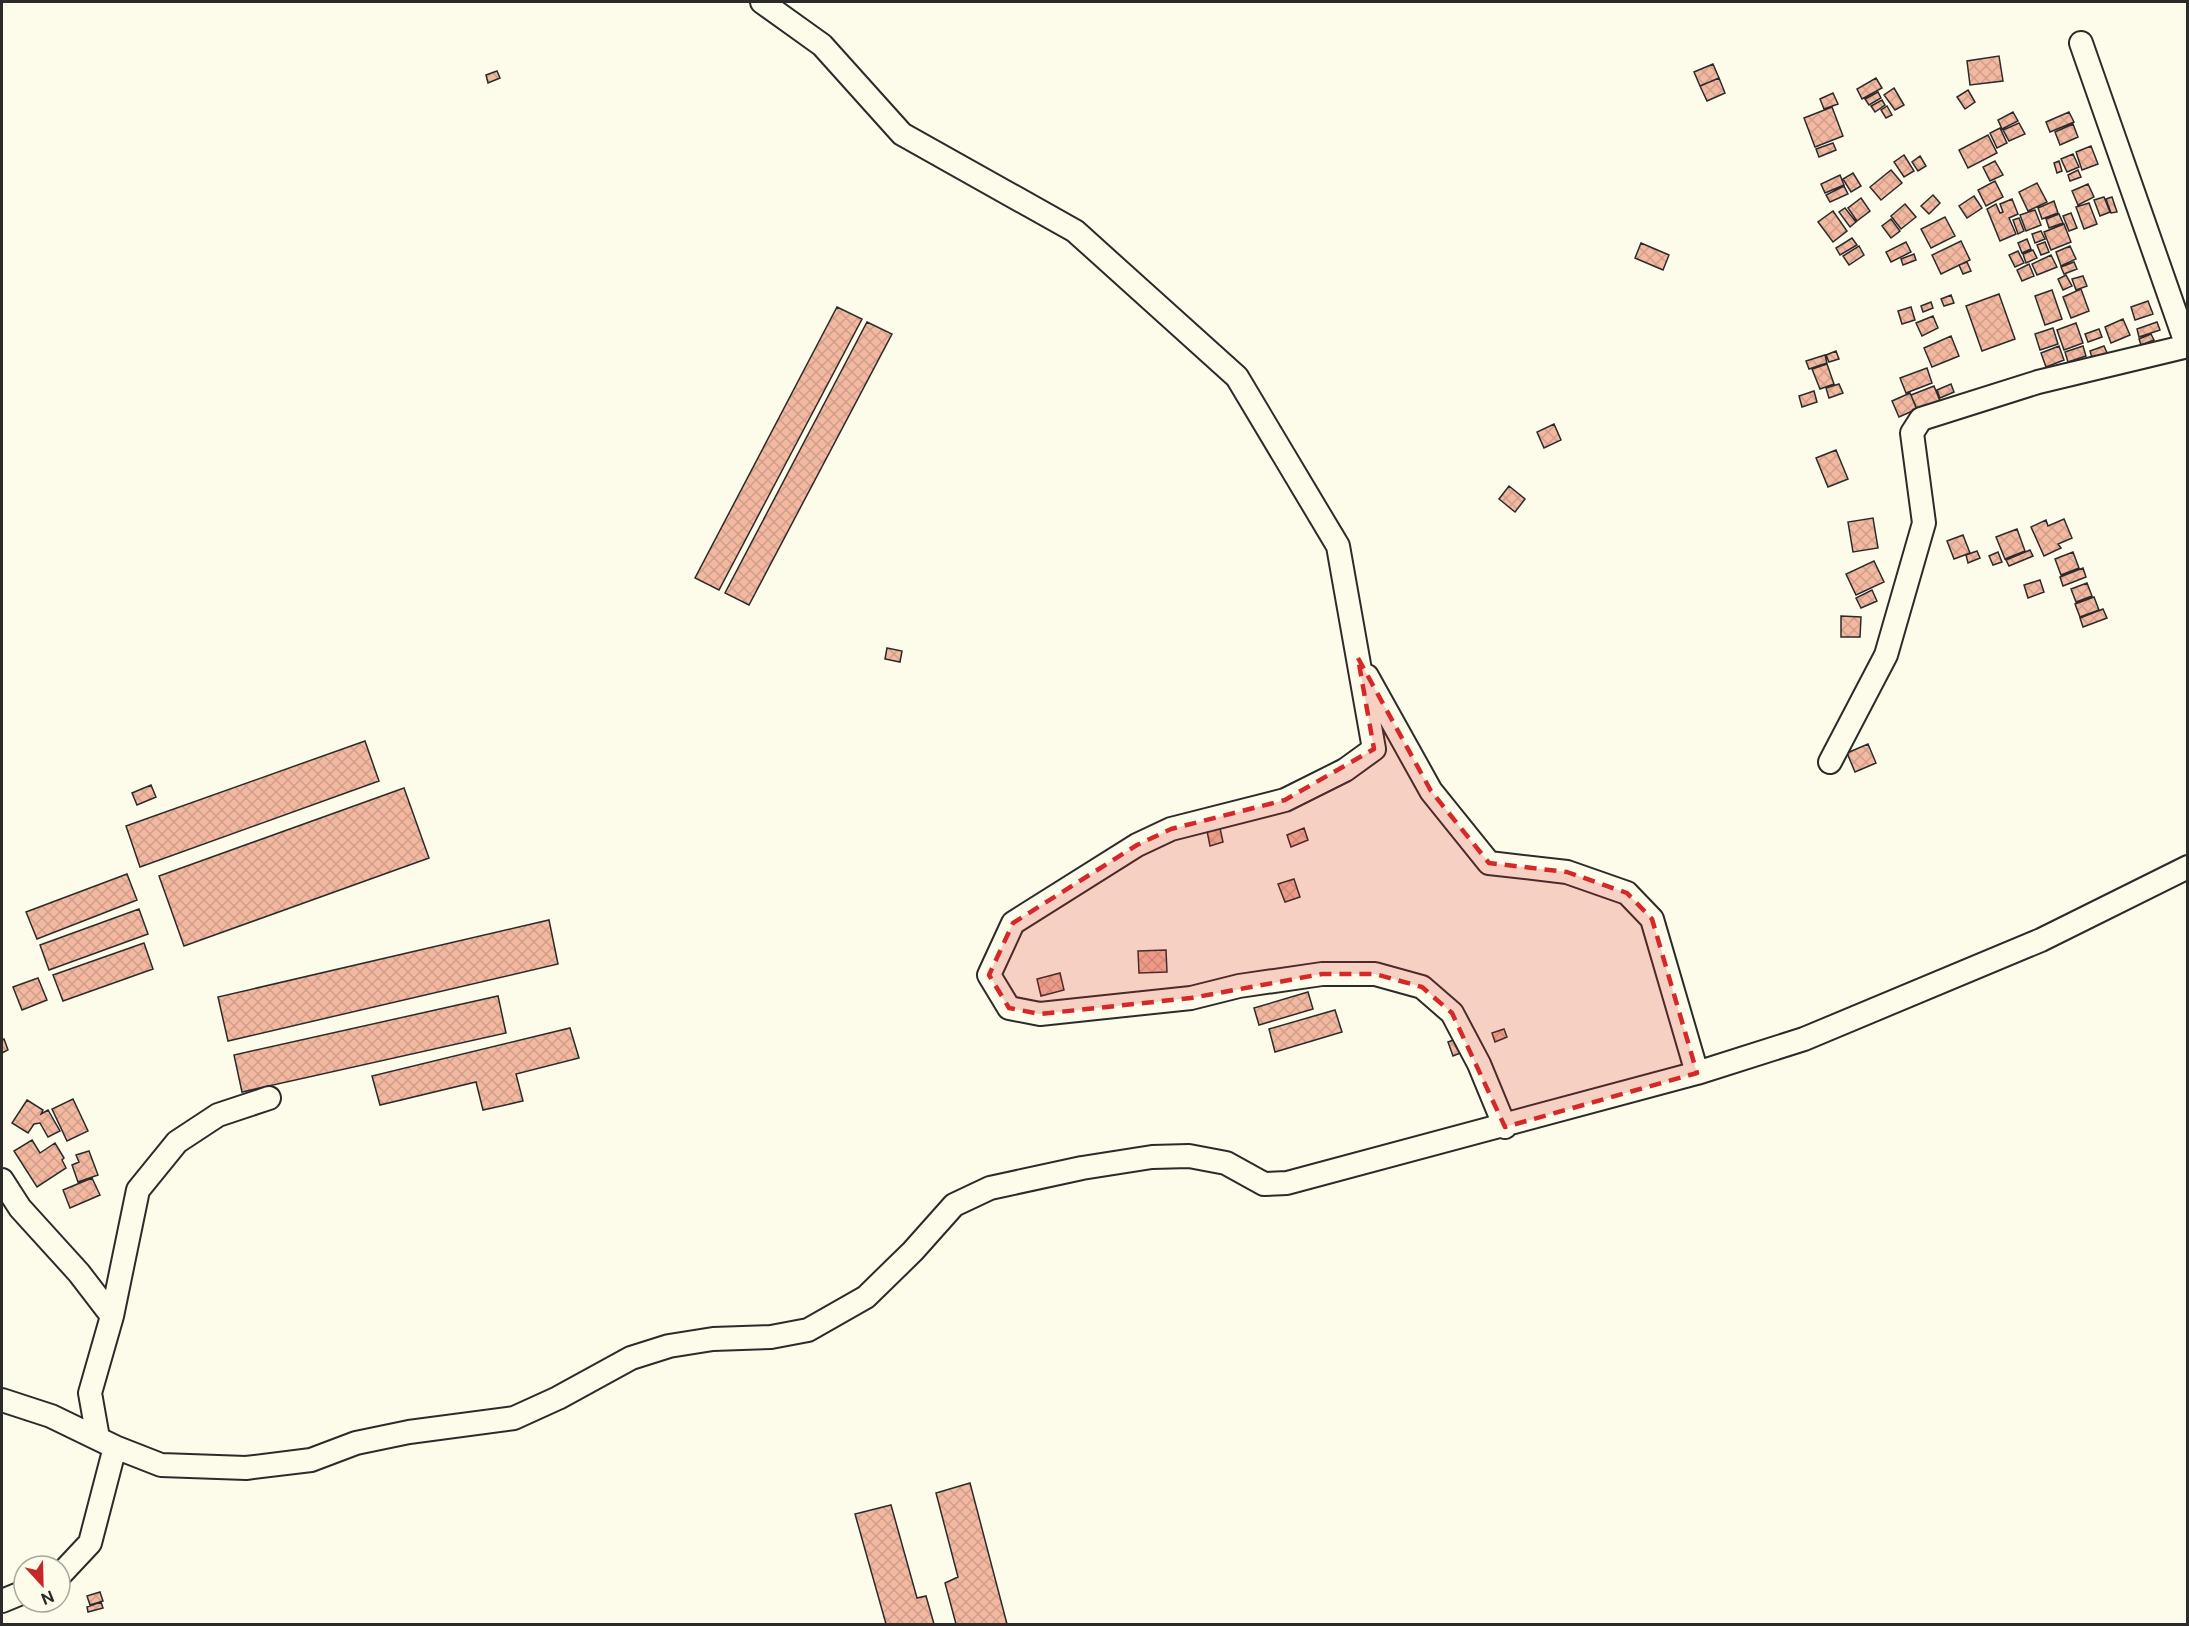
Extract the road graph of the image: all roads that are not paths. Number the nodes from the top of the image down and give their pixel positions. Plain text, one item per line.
1 (762, 2) edge
2 (2081, 43) dead end
3 (2187, 346) edge
4 (1358, 658) junction
5 (1830, 762) dead end
6 (2187, 867) edge
7 (1697, 1074) junction
8 (268, 1098) dead end
9 (1505, 1127) junction
10 (2, 1180) edge
11 (111, 1316) junction
12 (2, 1400) edge
13 (106, 1443) junction
14 (72, 1562) edge

1 - 4 street
2 - 3 street
3 - 5 street
4 - 7 street
4 - 9 street
6 - 7 street
7 - 9 street
8 - 11 street
9 - 13 street
10 - 11 street
11 - 13 street
12 - 13 street
13 - 14 street

